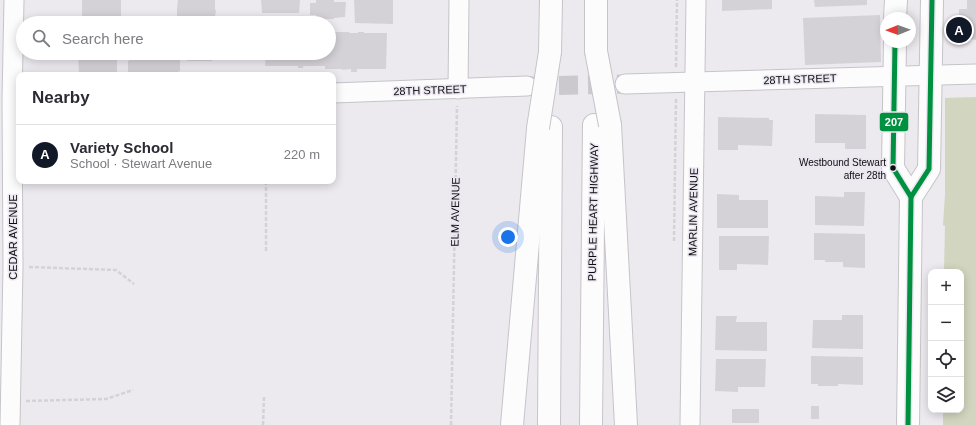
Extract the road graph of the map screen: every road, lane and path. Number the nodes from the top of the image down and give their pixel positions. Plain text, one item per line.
1 (14, 0) edge
2 (459, 0) edge
3 (551, 0) edge
4 (596, 0) edge
5 (696, 0) edge
6 (896, 0) edge
7 (932, 0) edge
8 (895, 12) edge
9 (895, 48) edge
10 (976, 74) edge
11 (931, 75) junction
12 (895, 76) junction
13 (695, 83) junction
14 (625, 84) tunnel mouth
15 (527, 86) tunnel mouth
16 (458, 89) junction
17 (336, 93) edge
18 (10, 100) edge
19 (602, 125) junction
20 (544, 127) junction
21 (266, 184) edge
22 (911, 197) junction
23 (6, 247) edge
24 (266, 251) dead end
25 (13, 266) junction
26 (134, 284) dead end
27 (133, 390) dead end
28 (264, 397) dead end
29 (11, 402) junction
30 (10, 425) edge
31 (263, 425) edge
32 (451, 425) edge
33 (512, 425) edge
34 (549, 425) edge
35 (591, 425) edge
36 (626, 425) edge
37 (690, 425) edge
38 (908, 425) edge

1 - 18 street, CEDAR AVENUE
2 - 16 street
3 - 20 main road, bridge
4 - 19 main road, PURPLE HEART HIGHWAY, bridge
5 - 13 street, MARLIN AVENUE
6 - 8 main road
7 - 11 main road
9 - 12 main road
10 - 11 street, 28TH STREET
11 - 12 street, 28TH STREET
11 - 22 main road
12 - 13 street, 28TH STREET
12 - 22 main road
13 - 14 street, 28TH STREET
13 - 37 street, MARLIN AVENUE
15 - 16 street, 28TH STREET
16 - 17 street, 28TH STREET
16 - 32 path, ELM AVENUE
18 - 23 street, CEDAR AVENUE
19 - 35 main road, PURPLE HEART HIGHWAY
19 - 36 main road
20 - 33 main road
20 - 34 main road
21 - 24 path
22 - 38 main road
23 - 25 street, CEDAR AVENUE
25 - 26 path
25 - 29 street, CEDAR AVENUE
27 - 29 path
28 - 31 path
29 - 30 street, CEDAR AVENUE

